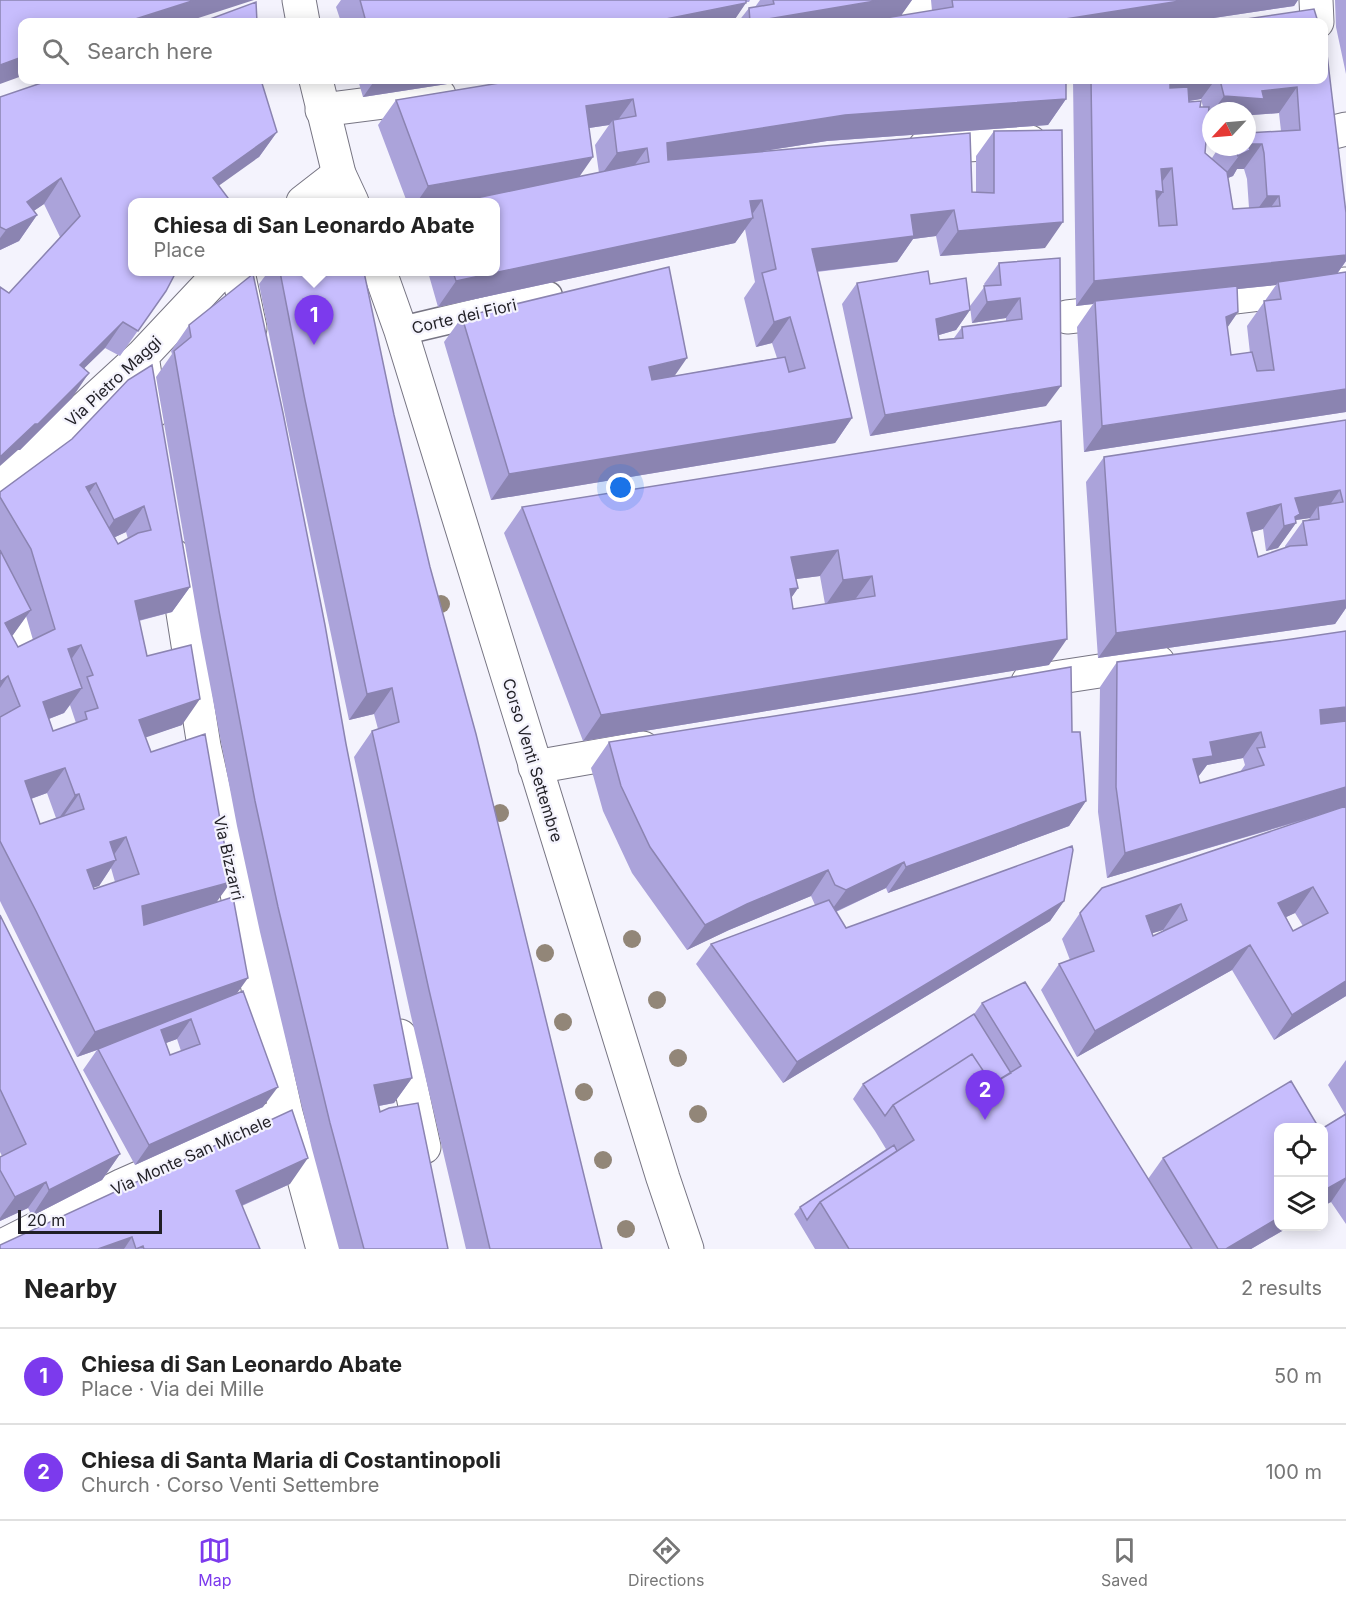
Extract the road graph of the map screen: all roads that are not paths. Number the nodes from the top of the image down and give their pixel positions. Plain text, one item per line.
1 (916, 0) edge
2 (1316, 0) edge
3 (918, 18) edge
4 (1317, 18) edge
5 (465, 92) edge
6 (319, 95) edge
7 (1329, 98) edge
8 (1339, 139) edge
9 (1062, 141) edge
10 (895, 148) edge
11 (346, 188) edge
12 (315, 198) edge
13 (217, 276) edge
14 (239, 276) edge
15 (381, 276) edge
16 (1346, 284) edge
17 (574, 290) edge
18 (1067, 317) dead end
19 (401, 331) junction
20 (255, 353) edge
21 (142, 356) junction
22 (155, 439) edge
23 (0, 486) edge
24 (168, 522) edge
25 (0, 584) edge
26 (1186, 658) edge
27 (0, 659) edge
28 (1002, 687) edge
29 (675, 743) edge
30 (535, 767) junction
31 (394, 1005) edge
32 (286, 1113) junction
33 (107, 1154) edge
34 (431, 1179) edge
35 (123, 1185) junction
36 (0, 1247) edge
37 (323, 1249) edge
38 (687, 1249) edge

1 - 3 street
2 - 4 street
5 - 6 street
6 - 11 street
7 - 8 street
9 - 10 street
11 - 12 street
13 - 21 street, Via Pietro Maggi
14 - 20 street
15 - 19 street, Corso Venti Settembre
16 - 18 street
17 - 19 lane, Corte dei Fiori
19 - 30 street, Corso Venti Settembre
21 - 22 street
21 - 23 street, Via Pietro Maggi
24 - 32 street, Via Bizzarri
25 - 27 street
26 - 28 street
29 - 30 street
30 - 38 street, Corso Venti Settembre
31 - 34 street
32 - 35 street, Via Monte San Michele
32 - 37 street, Via Bizzarri
33 - 35 street
35 - 36 street, Via Monte San Michele

